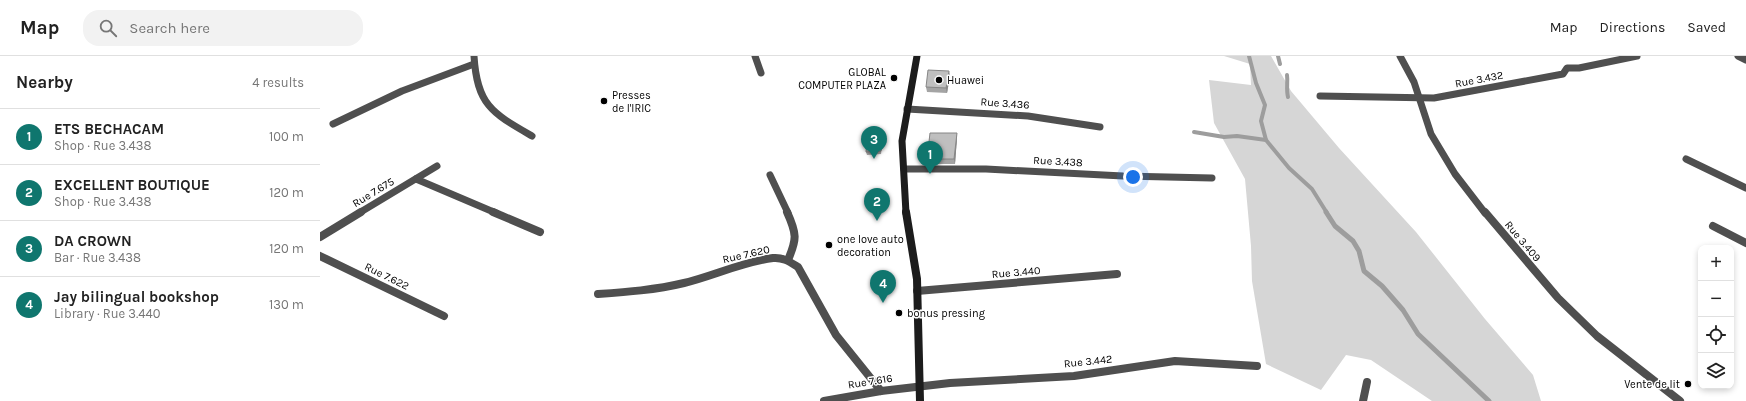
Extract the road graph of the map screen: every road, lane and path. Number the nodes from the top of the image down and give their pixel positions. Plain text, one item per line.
1 (474, 56) edge
2 (755, 56) edge
3 (917, 56) edge
4 (1400, 56) edge
5 (1637, 56) edge
6 (1738, 56) edge
7 (1746, 60) edge
8 (474, 64) junction
9 (761, 73) dead end
10 (1320, 96) dead end
11 (1420, 99) junction
12 (907, 109) junction
13 (333, 124) dead end
14 (1100, 127) dead end
15 (532, 136) dead end
16 (1686, 159) dead end
17 (436, 166) dead end
18 (904, 169) junction
19 (770, 174) dead end
20 (1212, 178) dead end
21 (416, 179) junction
22 (1746, 188) edge
23 (1713, 226) dead end
24 (540, 232) dead end
25 (320, 237) edge
26 (1746, 243) edge
27 (320, 256) edge
28 (788, 260) junction
29 (1117, 274) dead end
30 (917, 292) junction
31 (598, 294) dead end
32 (444, 316) dead end
33 (1257, 366) dead end
34 (1367, 382) dead end
35 (921, 387) junction
36 (881, 391) junction
37 (824, 401) edge
38 (920, 401) edge
39 (1362, 401) edge
40 (1680, 401) edge

1 - 8 street
2 - 9 street
3 - 12 main road
4 - 11 street, Rue 3.409
5 - 11 street, Rue 3.432
6 - 7 street
8 - 13 street
8 - 15 street
10 - 11 street, Rue 3.432
11 - 40 street, Rue 3.409
12 - 14 street, Rue 3.436
12 - 18 main road
16 - 22 street
17 - 21 street, Rue 7.675
18 - 20 street, Rue 3.438
18 - 30 main road
19 - 28 street
21 - 24 street
21 - 25 street, Rue 7.675
23 - 26 street
27 - 32 street, Rue 7.622
28 - 31 street, Rue 7.620
28 - 36 street
29 - 30 street, Rue 3.440
30 - 35 main road
33 - 35 street, Rue 3.442
34 - 39 street
35 - 36 street, Rue 7.616
35 - 38 main road
36 - 37 street, Rue 7.616

